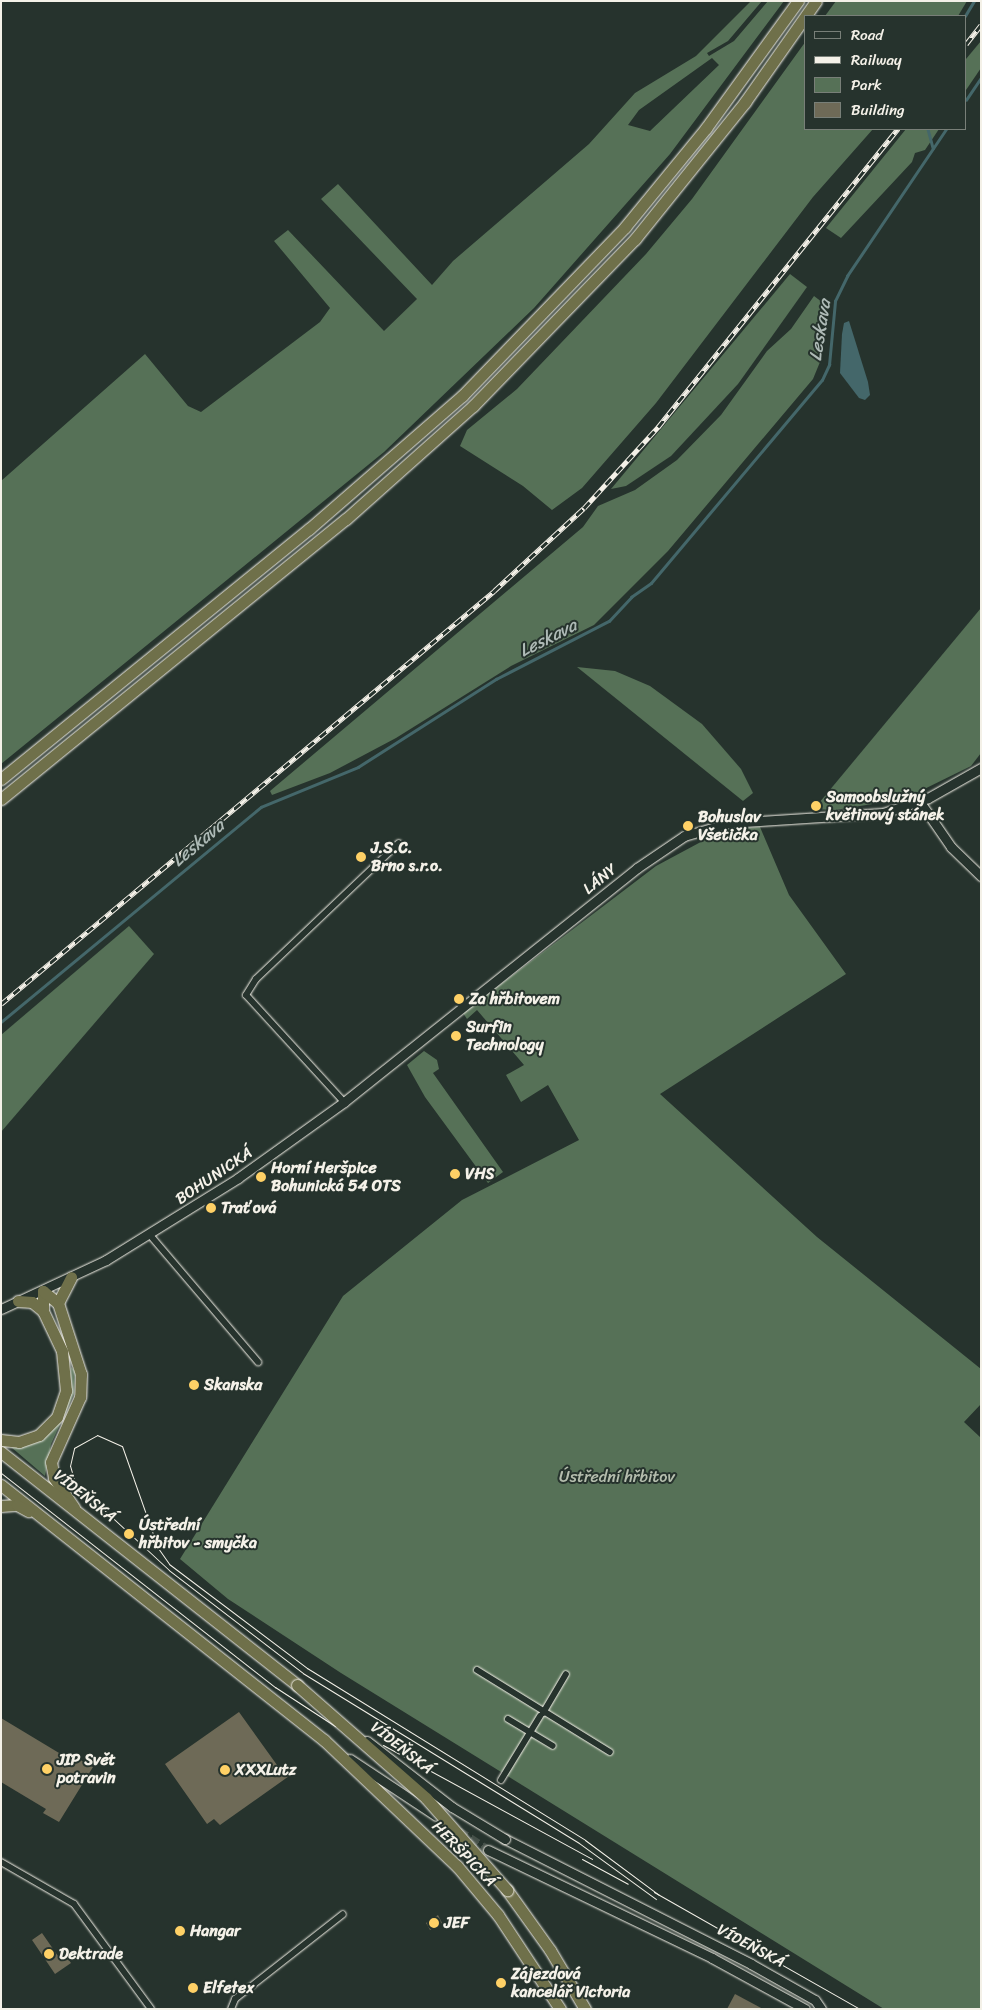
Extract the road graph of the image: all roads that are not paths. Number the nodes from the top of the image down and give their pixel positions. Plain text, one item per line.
1 (798, 1) edge
2 (816, 1) edge
3 (806, 15) edge
4 (804, 18) edge
5 (981, 768) edge
6 (1, 779) edge
7 (1, 799) edge
8 (920, 802) junction
9 (399, 843) dead end
10 (981, 876) edge
11 (344, 1102) junction
12 (294, 1140) joint
13 (150, 1235) junction
14 (71, 1277) junction
15 (43, 1290) junction
16 (18, 1301) junction
17 (58, 1303) junction
18 (1, 1309) edge
19 (43, 1311) junction
20 (258, 1362) dead end
21 (1, 1440) edge
22 (1, 1452) edge
23 (1, 1486) edge
24 (1, 1506) edge
25 (74, 1508) junction
26 (56, 1526) junction
27 (477, 1670) dead end
28 (566, 1674) dead end
29 (542, 1714) junction
30 (508, 1719) dead end
31 (530, 1732) junction
32 (358, 1735) junction
33 (324, 1740) junction
34 (553, 1746) dead end
35 (610, 1752) dead end
36 (501, 1780) dead end
37 (436, 1816) dead end
38 (488, 1850) tunnel mouth
39 (1, 1862) edge
40 (343, 1914) dead end
41 (151, 2009) edge
42 (231, 2009) edge
43 (560, 2009) edge
44 (585, 2009) edge
45 (804, 2009) edge
46 (821, 2009) edge

1 - 6 highway
2 - 3 highway
4 - 7 highway
5 - 8 street, LÁNY
8 - 10 street
8 - 11 street, LÁNY
9 - 11 street
11 - 12 street, LÁNY
12 - 13 street, BOHUNICKÁ
13 - 14 street, BOHUNICKÁ
13 - 20 street
14 - 15 street, BOHUNICKÁ
14 - 17 highway
15 - 16 street, BOHUNICKÁ
15 - 17 highway
15 - 19 highway
16 - 18 street, BOHUNICKÁ
16 - 19 highway
17 - 25 highway
19 - 21 highway
22 - 25 highway, VÍDEŇSKÁ
23 - 26 highway
24 - 26 highway
25 - 32 highway, VÍDEŇSKÁ, bridge
26 - 33 highway
27 - 29 street
28 - 29 street
29 - 31 street
29 - 35 street
30 - 31 street
31 - 34 street
31 - 36 street
32 - 44 highway, HERŠPICKÁ, bridge
32 - 46 street, VÍDEŇSKÁ, bridge
33 - 37 street
33 - 43 highway, HERŠPICKÁ
38 - 45 street, VÍDEŇSKÁ
39 - 41 street
40 - 42 street

